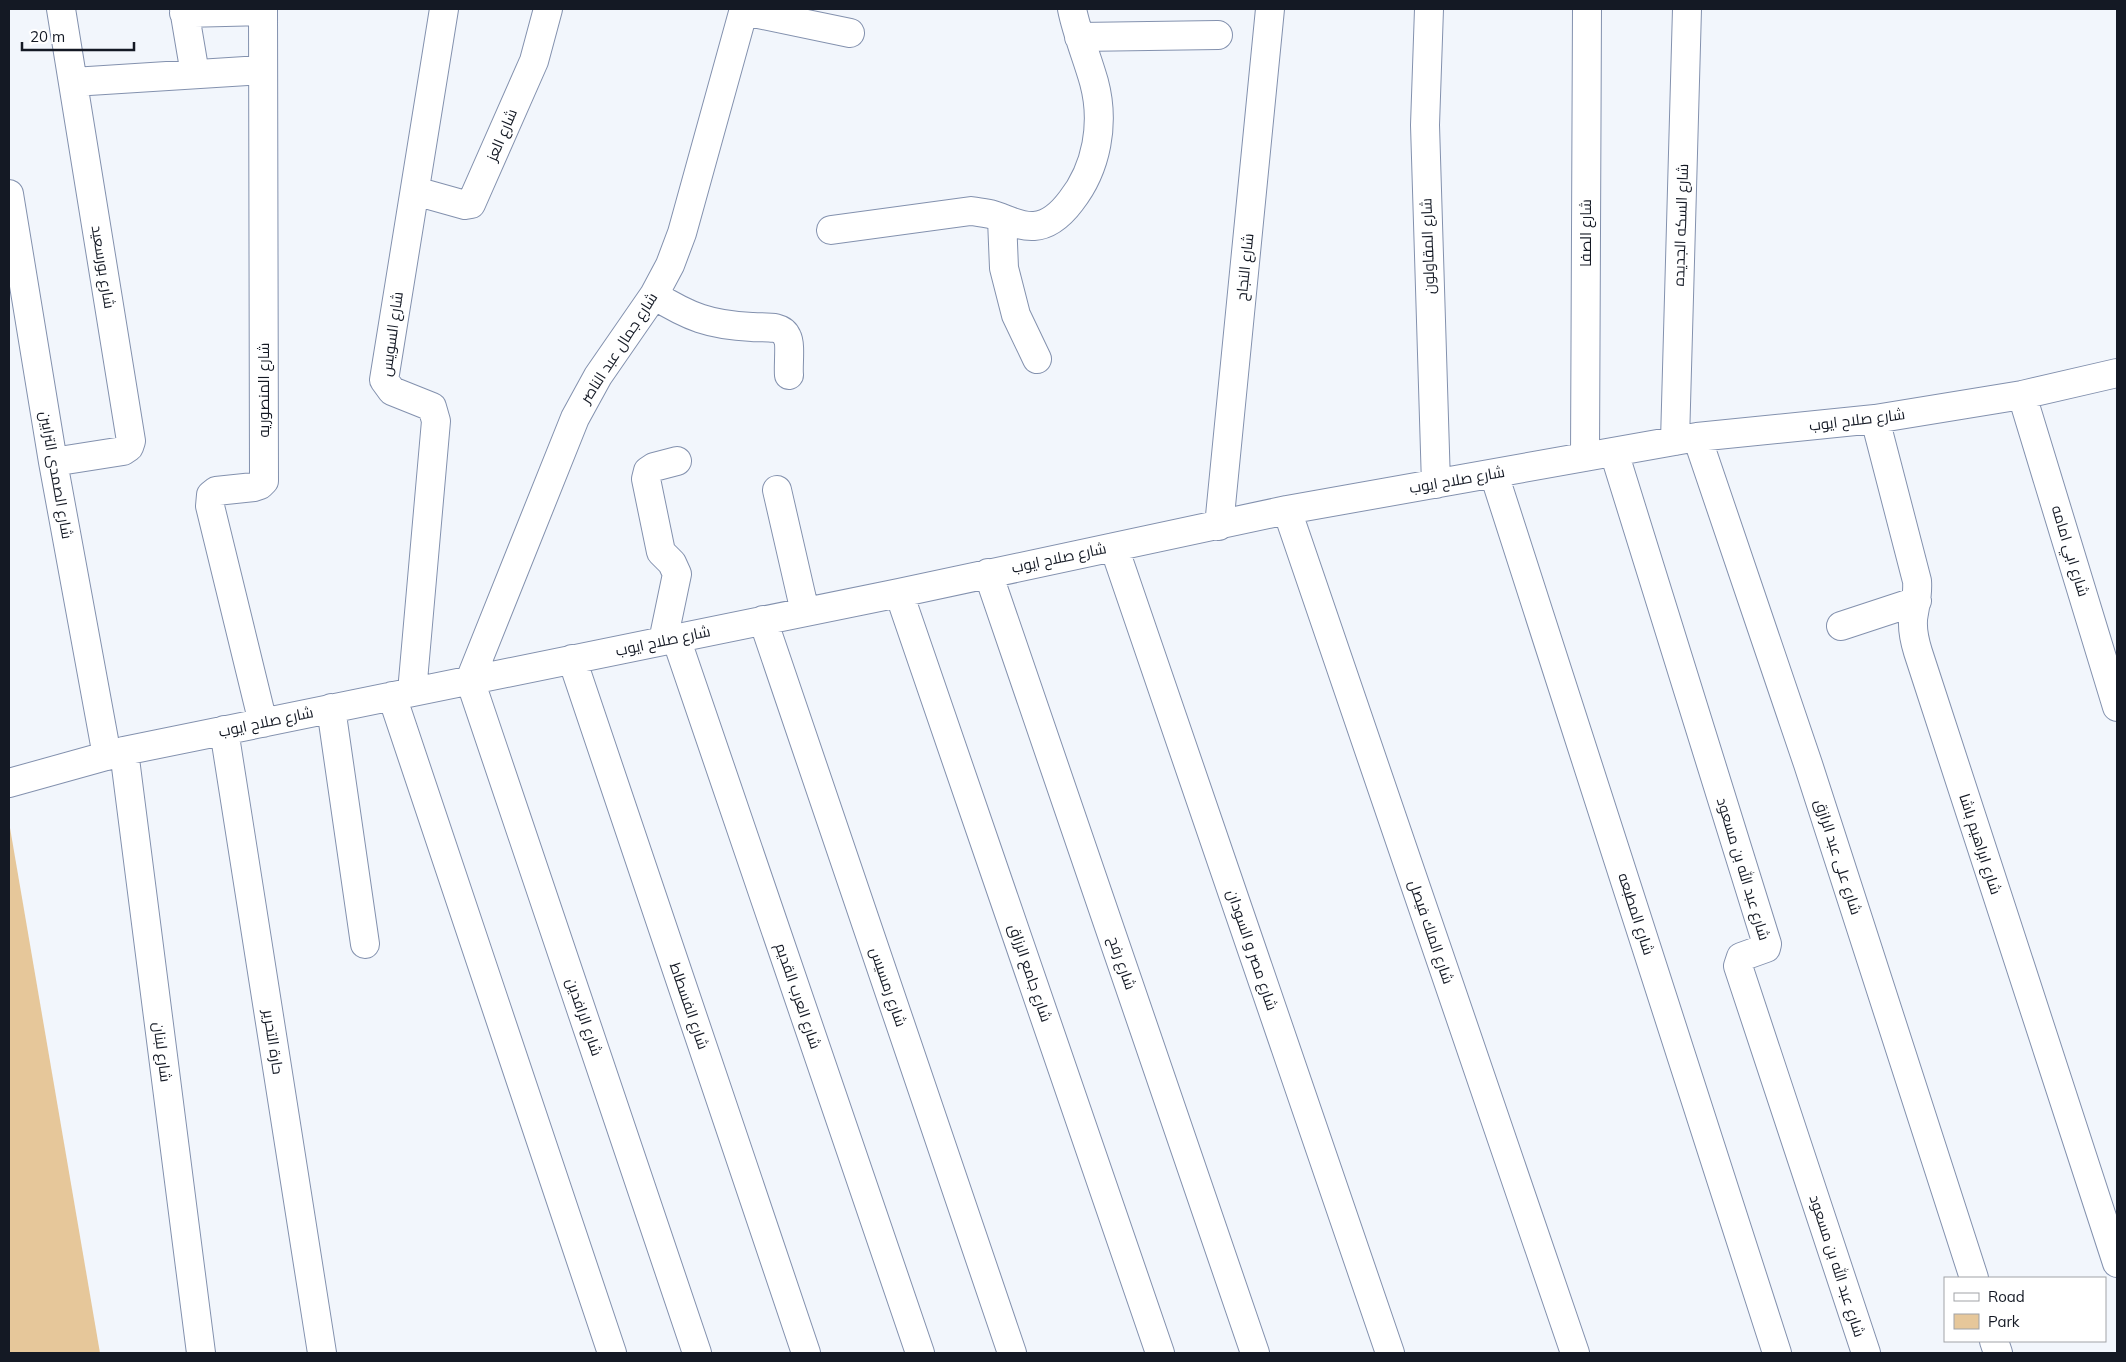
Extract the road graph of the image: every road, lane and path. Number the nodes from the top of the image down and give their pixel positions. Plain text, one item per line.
1 (61, 9) edge
2 (444, 9) edge
3 (548, 9) edge
4 (1072, 9) edge
5 (1270, 9) edge
6 (1429, 9) edge
7 (1588, 9) edge
8 (1687, 9) edge
9 (263, 10) edge
10 (744, 10) edge
11 (184, 11) edge
12 (850, 32) dead end
13 (1218, 35) dead end
14 (1079, 37) junction
15 (262, 70) junction
16 (195, 74) junction
17 (73, 82) junction
18 (415, 191) junction
19 (9, 194) edge
20 (1002, 219) junction
21 (831, 230) dead end
22 (654, 295) junction
23 (1037, 359) dead end
24 (789, 375) dead end
25 (2116, 378) edge
26 (2022, 395) junction
27 (1876, 419) junction
28 (1686, 439) junction
29 (1614, 452) junction
30 (1585, 457) junction
31 (677, 461) dead end
32 (53, 462) junction
33 (1494, 474) junction
34 (1436, 484) junction
35 (777, 490) dead end
36 (1288, 510) junction
37 (1219, 526) junction
38 (1114, 547) junction
39 (988, 573) junction
40 (899, 593) junction
41 (1917, 601) junction
42 (805, 612) junction
43 (763, 620) junction
44 (1840, 626) dead end
45 (669, 640) junction
46 (572, 660) junction
47 (470, 680) junction
48 (402, 694) junction
49 (2117, 707) edge
50 (331, 708) junction
51 (263, 723) junction
52 (224, 730) junction
53 (116, 754) junction
54 (9, 783) edge
55 (365, 944) dead end
56 (2117, 1263) edge
57 (1974, 1277) edge
58 (201, 1353) edge
59 (322, 1353) edge
60 (612, 1353) edge
61 (697, 1353) edge
62 (806, 1353) edge
63 (920, 1353) edge
64 (1012, 1353) edge
65 (1160, 1353) edge
66 (1255, 1353) edge
67 (1390, 1353) edge
68 (1574, 1353) edge
69 (1777, 1353) edge
70 (1866, 1353) edge

1 - 17 street, شارع بورسعيد
2 - 18 street, شارع السويس
3 - 18 street, شارع العز
4 - 14 street
5 - 37 street, شارع النجاح
6 - 34 street, شارع المقاولون
7 - 30 street, شارع الصفا
8 - 28 street, شارع السكه الجديده
9 - 11 street
9 - 15 street, شارع المنصوريه
10 - 12 street
10 - 22 street, شارع جمال عبد الناصر
11 - 16 street
13 - 14 street
14 - 20 street
15 - 16 street
15 - 51 street, شارع المنصوريه
16 - 17 street
17 - 32 street, شارع بورسعيد
18 - 48 street, شارع السويس
19 - 32 street, شارع الصمدى الترابين
20 - 21 street
20 - 23 street
22 - 24 street
22 - 47 street, شارع جمال عبد الناصر
25 - 26 street, شارع صلاح ايوب
26 - 27 street, شارع صلاح ايوب
26 - 49 street, شارع ابي امامه
27 - 28 street, شارع صلاح ايوب
27 - 41 street, شارع ابراهيم باشا
28 - 29 street, شارع صلاح ايوب
28 - 57 street, شارع على عبد الرازق
29 - 30 street, شارع صلاح ايوب
29 - 70 street, شارع عبد الله بن مسعود
30 - 33 street, شارع صلاح ايوب
31 - 45 street
32 - 53 street, شارع الصمدى الترابين
33 - 34 street, شارع صلاح ايوب
33 - 69 street, شارع المطبعه
34 - 36 street, شارع صلاح ايوب
35 - 42 street
36 - 37 street, شارع صلاح ايوب
36 - 68 street, شارع الملك فيصل
37 - 38 street, شارع صلاح ايوب
38 - 39 street, شارع صلاح ايوب
38 - 67 street, شارع مصر و السودان
39 - 40 street, شارع صلاح ايوب
39 - 66 street, شارع رفح
40 - 42 street, شارع صلاح ايوب
40 - 65 street, شارع جامع الرزاق
41 - 44 street
41 - 56 street, شارع ابراهيم باشا
42 - 43 street, شارع صلاح ايوب
43 - 45 street, شارع صلاح ايوب
43 - 64 street, شارع رمسيس
45 - 46 street, شارع صلاح ايوب
45 - 63 street, شارع العرب القديم
46 - 47 street, شارع صلاح ايوب
46 - 62 street, شارع الفسطاط
47 - 48 street, شارع صلاح ايوب
47 - 61 street, شارع الرافدين
48 - 50 street, شارع صلاح ايوب
48 - 60 street
50 - 51 street, شارع صلاح ايوب
50 - 55 street
51 - 52 street, شارع صلاح ايوب
52 - 53 street, شارع صلاح ايوب
52 - 59 street, حارة التحرير
53 - 54 street, شارع صلاح ايوب
53 - 58 street, شارع لبنان

